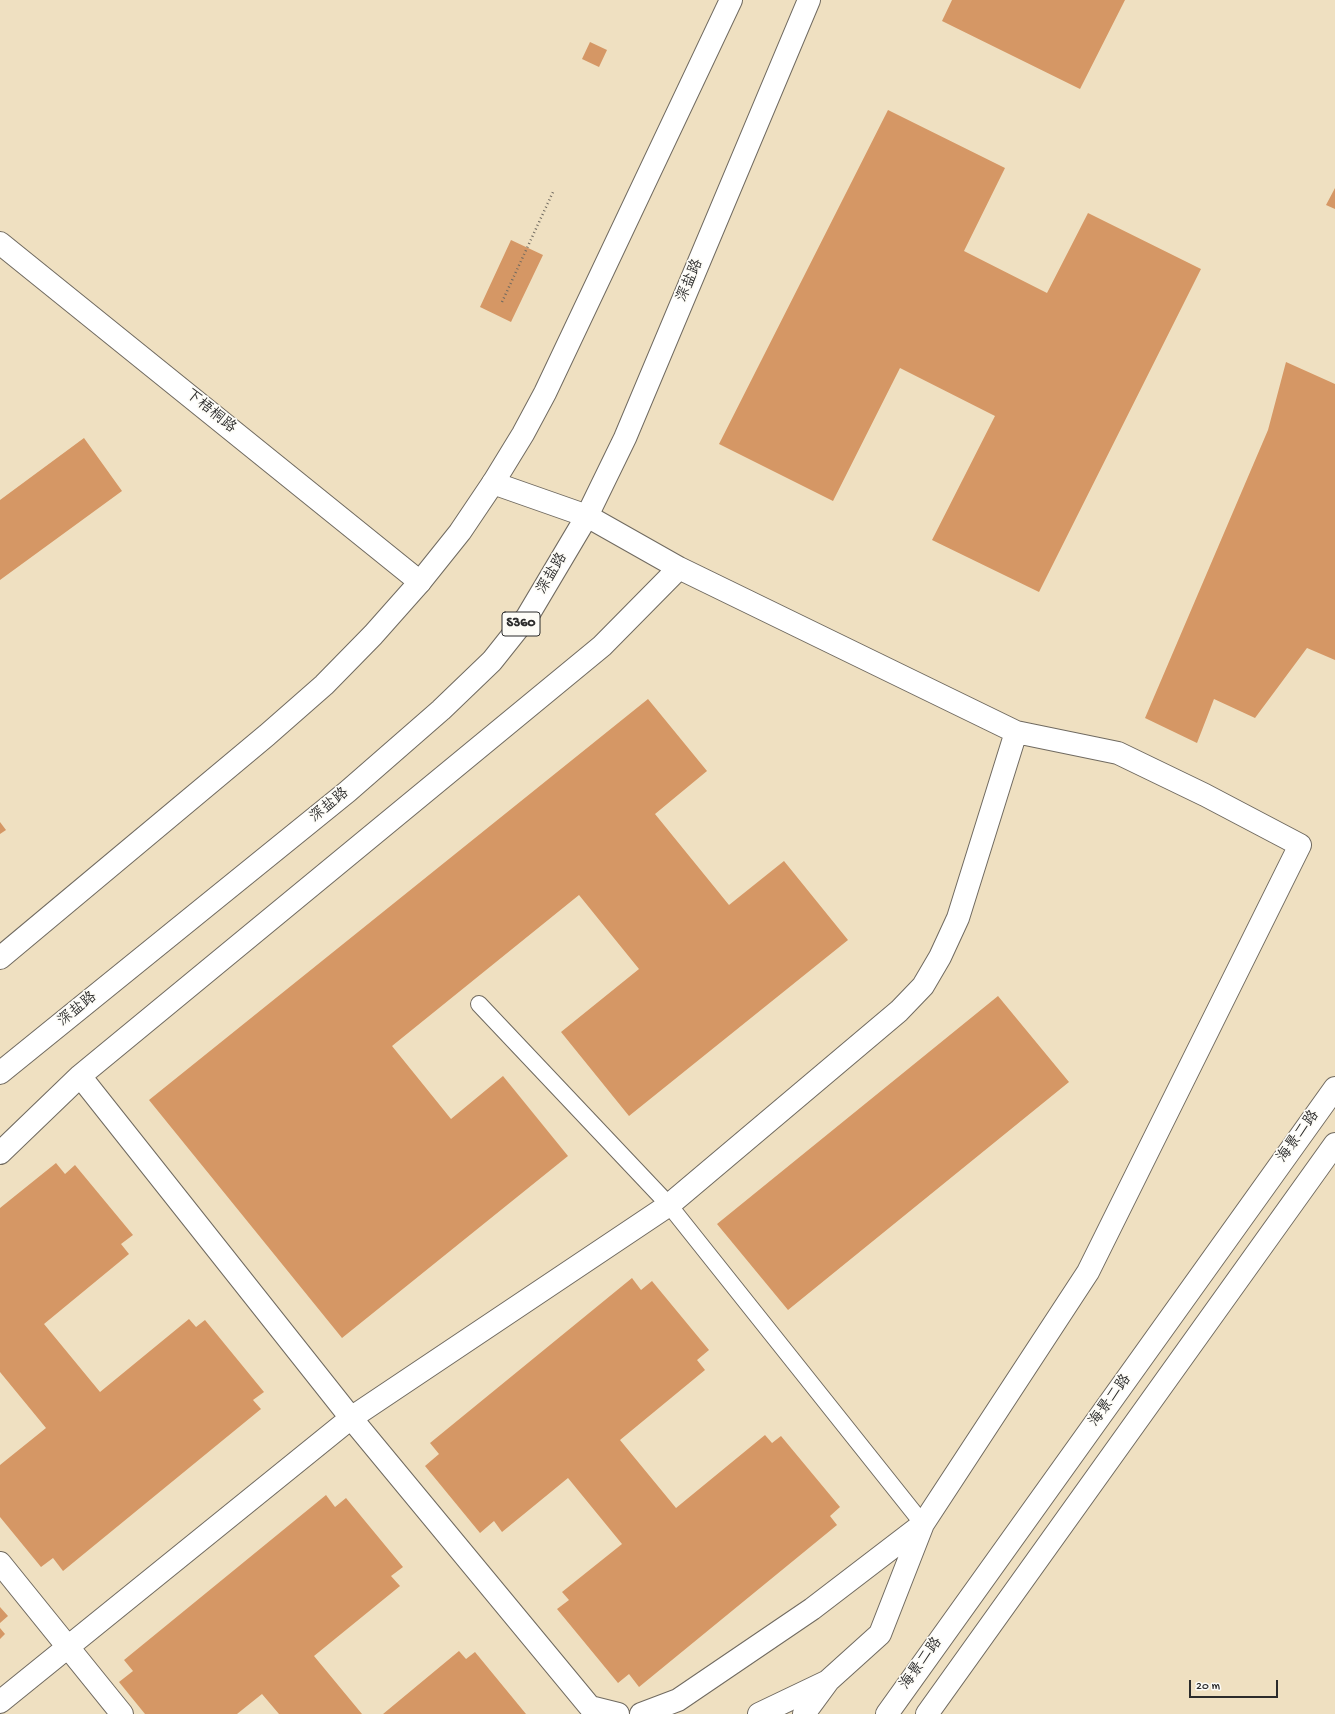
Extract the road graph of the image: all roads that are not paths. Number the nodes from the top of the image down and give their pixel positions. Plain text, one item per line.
1 (731, 0) edge
2 (809, 0) edge
3 (0, 243) edge
4 (494, 483) junction
5 (587, 516) junction
6 (679, 568) junction
7 (420, 582) junction
8 (1016, 732) junction
9 (0, 958) edge
10 (479, 1004) dead end
11 (0, 1074) edge
12 (80, 1076) junction
13 (1335, 1088) edge
14 (1335, 1144) edge
15 (0, 1153) edge
16 (669, 1205) junction
17 (351, 1418) junction
18 (923, 1524) junction
19 (0, 1563) edge
20 (69, 1647) junction
21 (829, 1680) junction
22 (0, 1702) edge
23 (122, 1714) edge
24 (618, 1714) edge
25 (641, 1714) edge
26 (759, 1714) edge
27 (804, 1714) edge
28 (887, 1714) edge
29 (927, 1714) edge

1 - 4 street
2 - 5 street, 深盐路 / S360
3 - 7 street, 下梧桐路
4 - 5 street
4 - 7 street
5 - 6 street
5 - 11 street, 深盐路 / S360
6 - 8 street
6 - 12 street
7 - 9 street
8 - 16 street
8 - 18 street
10 - 16 lane
12 - 15 street
12 - 17 street
13 - 28 street, 海景二路
14 - 29 street
16 - 17 street
16 - 18 lane
17 - 20 street
17 - 24 street
18 - 21 street
18 - 25 street
19 - 20 street
20 - 22 street
20 - 23 street
21 - 26 street
21 - 27 street

